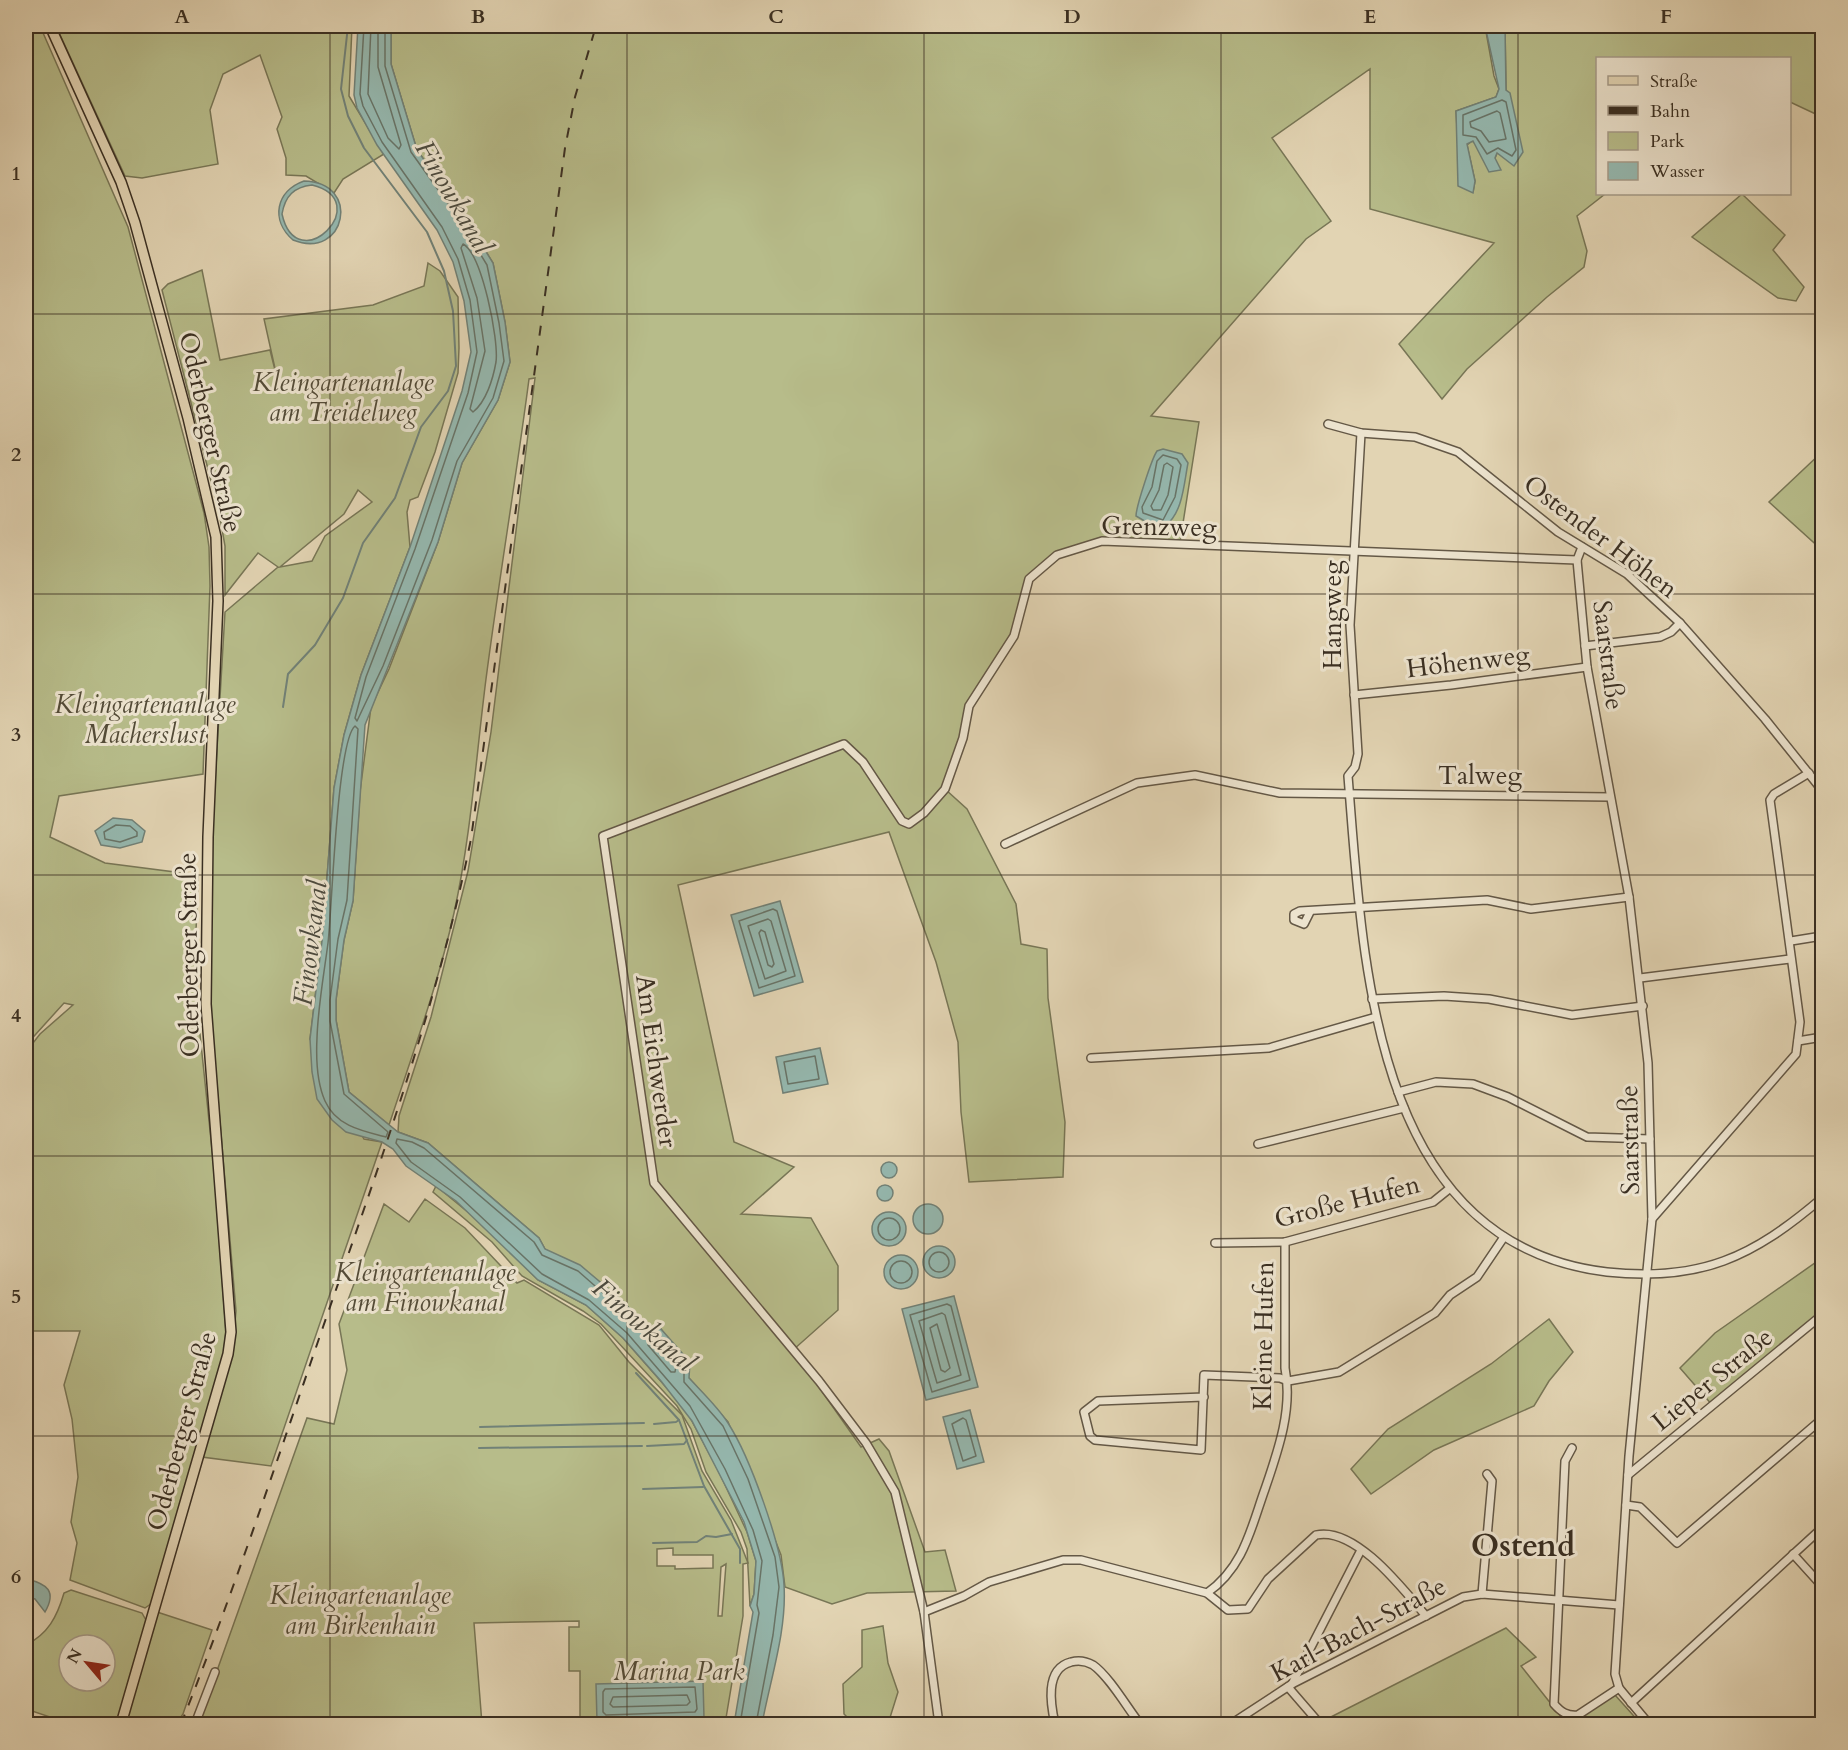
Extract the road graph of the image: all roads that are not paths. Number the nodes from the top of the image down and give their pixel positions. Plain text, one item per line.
1 (50, 26) edge
2 (1328, 424) dead end
3 (1361, 433) junction
4 (1582, 547) junction
5 (1352, 552) junction
6 (1577, 560) junction
7 (1680, 623) junction
8 (1585, 646) junction
9 (1587, 667) junction
10 (1354, 694) junction
11 (1809, 773) junction
12 (1822, 790) edge
13 (1350, 795) junction
14 (1610, 797) junction
15 (909, 824) joint
16 (1005, 844) dead end
17 (1629, 897) junction
18 (1359, 909) junction
19 (1310, 912) dead end
20 (1822, 936) edge
21 (1791, 941) junction
22 (1790, 959) junction
23 (1640, 978) junction
24 (1372, 999) junction
25 (1643, 1006) junction
26 (1376, 1017) junction
27 (1822, 1037) edge
28 (1798, 1041) junction
29 (1091, 1058) dead end
30 (1398, 1092) junction
31 (1404, 1107) junction
32 (1650, 1139) junction
33 (1258, 1144) dead end
34 (1449, 1189) junction
35 (1822, 1198) edge
36 (1652, 1219) junction
37 (1504, 1237) junction
38 (1285, 1242) junction
39 (1215, 1243) dead end
40 (1648, 1275) junction
41 (1822, 1315) edge
42 (1288, 1381) junction
43 (1204, 1397) junction
44 (1822, 1419) edge
45 (1572, 1448) dead end
46 (1487, 1474) dead end
47 (1628, 1475) junction
48 (1626, 1505) junction
49 (1822, 1528) edge
50 (1361, 1550) junction
51 (1793, 1554) junction
52 (1822, 1586) edge
53 (1207, 1593) junction
54 (1482, 1594) junction
55 (1558, 1602) junction
56 (1619, 1605) junction
57 (924, 1612) junction
58 (1426, 1616) junction
59 (215, 1672) dead end
60 (1290, 1686) junction
61 (1619, 1688) junction
62 (1631, 1703) junction
63 (122, 1725) edge
64 (195, 1725) edge
65 (939, 1725) edge
66 (1054, 1725) edge
67 (1140, 1725) edge
68 (1231, 1725) edge
69 (1320, 1725) edge
70 (1649, 1725) edge

1 - 63 main road, Oderberger Straße
2 - 3 street, Ostender Höhen
3 - 4 street, Ostender Höhen
3 - 5 street, Hangweg
4 - 6 street, Saarstraße
4 - 7 street, Ostender Höhen
5 - 6 street, Grenzweg
5 - 10 street, Hangweg
5 - 15 street, Grenzweg
6 - 8 street, Saarstraße
7 - 8 street
7 - 11 street, Ostender Höhen
8 - 9 street, Saarstraße
9 - 10 street, Höhenweg
9 - 14 street, Saarstraße
10 - 13 street, Hangweg
11 - 12 street, Ostender Höhen
11 - 21 street
13 - 14 street, Talweg
13 - 16 street, Talweg
13 - 18 street, Hangweg
14 - 17 street, Saarstraße
15 - 57 street, Am Eichwerder
17 - 18 street
17 - 23 street, Saarstraße
18 - 19 street
18 - 24 street, Hangweg
20 - 21 street
21 - 22 street
22 - 23 street
22 - 28 street
23 - 25 street, Saarstraße
24 - 25 street
24 - 26 street, Hangweg
25 - 32 street, Saarstraße
26 - 29 street
26 - 30 street, Hangweg
27 - 28 street
28 - 36 street
30 - 31 street, Hangweg
30 - 32 street
31 - 33 street
31 - 34 street, Hangweg
32 - 36 street, Saarstraße
34 - 37 street, Hangweg
34 - 38 street, Große Hufen
35 - 40 street, Hangweg
36 - 40 street, Saarstraße
37 - 40 street, Hangweg
37 - 42 street
38 - 39 street, Große Hufen
38 - 42 street, Kleine Hufen
40 - 47 street, Saarstraße
41 - 47 street, Lieper Straße
42 - 43 street
42 - 53 street, Kleine Hufen
43 - 43 street
44 - 48 street
45 - 55 street
46 - 54 street
47 - 48 street, Saarstraße
48 - 56 street, Saarstraße
49 - 51 street
50 - 53 street
50 - 58 street
50 - 60 street
51 - 52 street
51 - 62 street
53 - 57 street
54 - 55 street, Karl-Bach-Straße
54 - 58 street, Karl-Bach-Straße
55 - 56 street, Karl-Bach-Straße
55 - 61 street
56 - 61 street, Saarstraße
57 - 65 street
58 - 60 street, Karl-Bach-Straße
59 - 64 street
60 - 68 street, Karl-Bach-Straße
60 - 69 street
61 - 62 street
62 - 70 street
66 - 67 street

